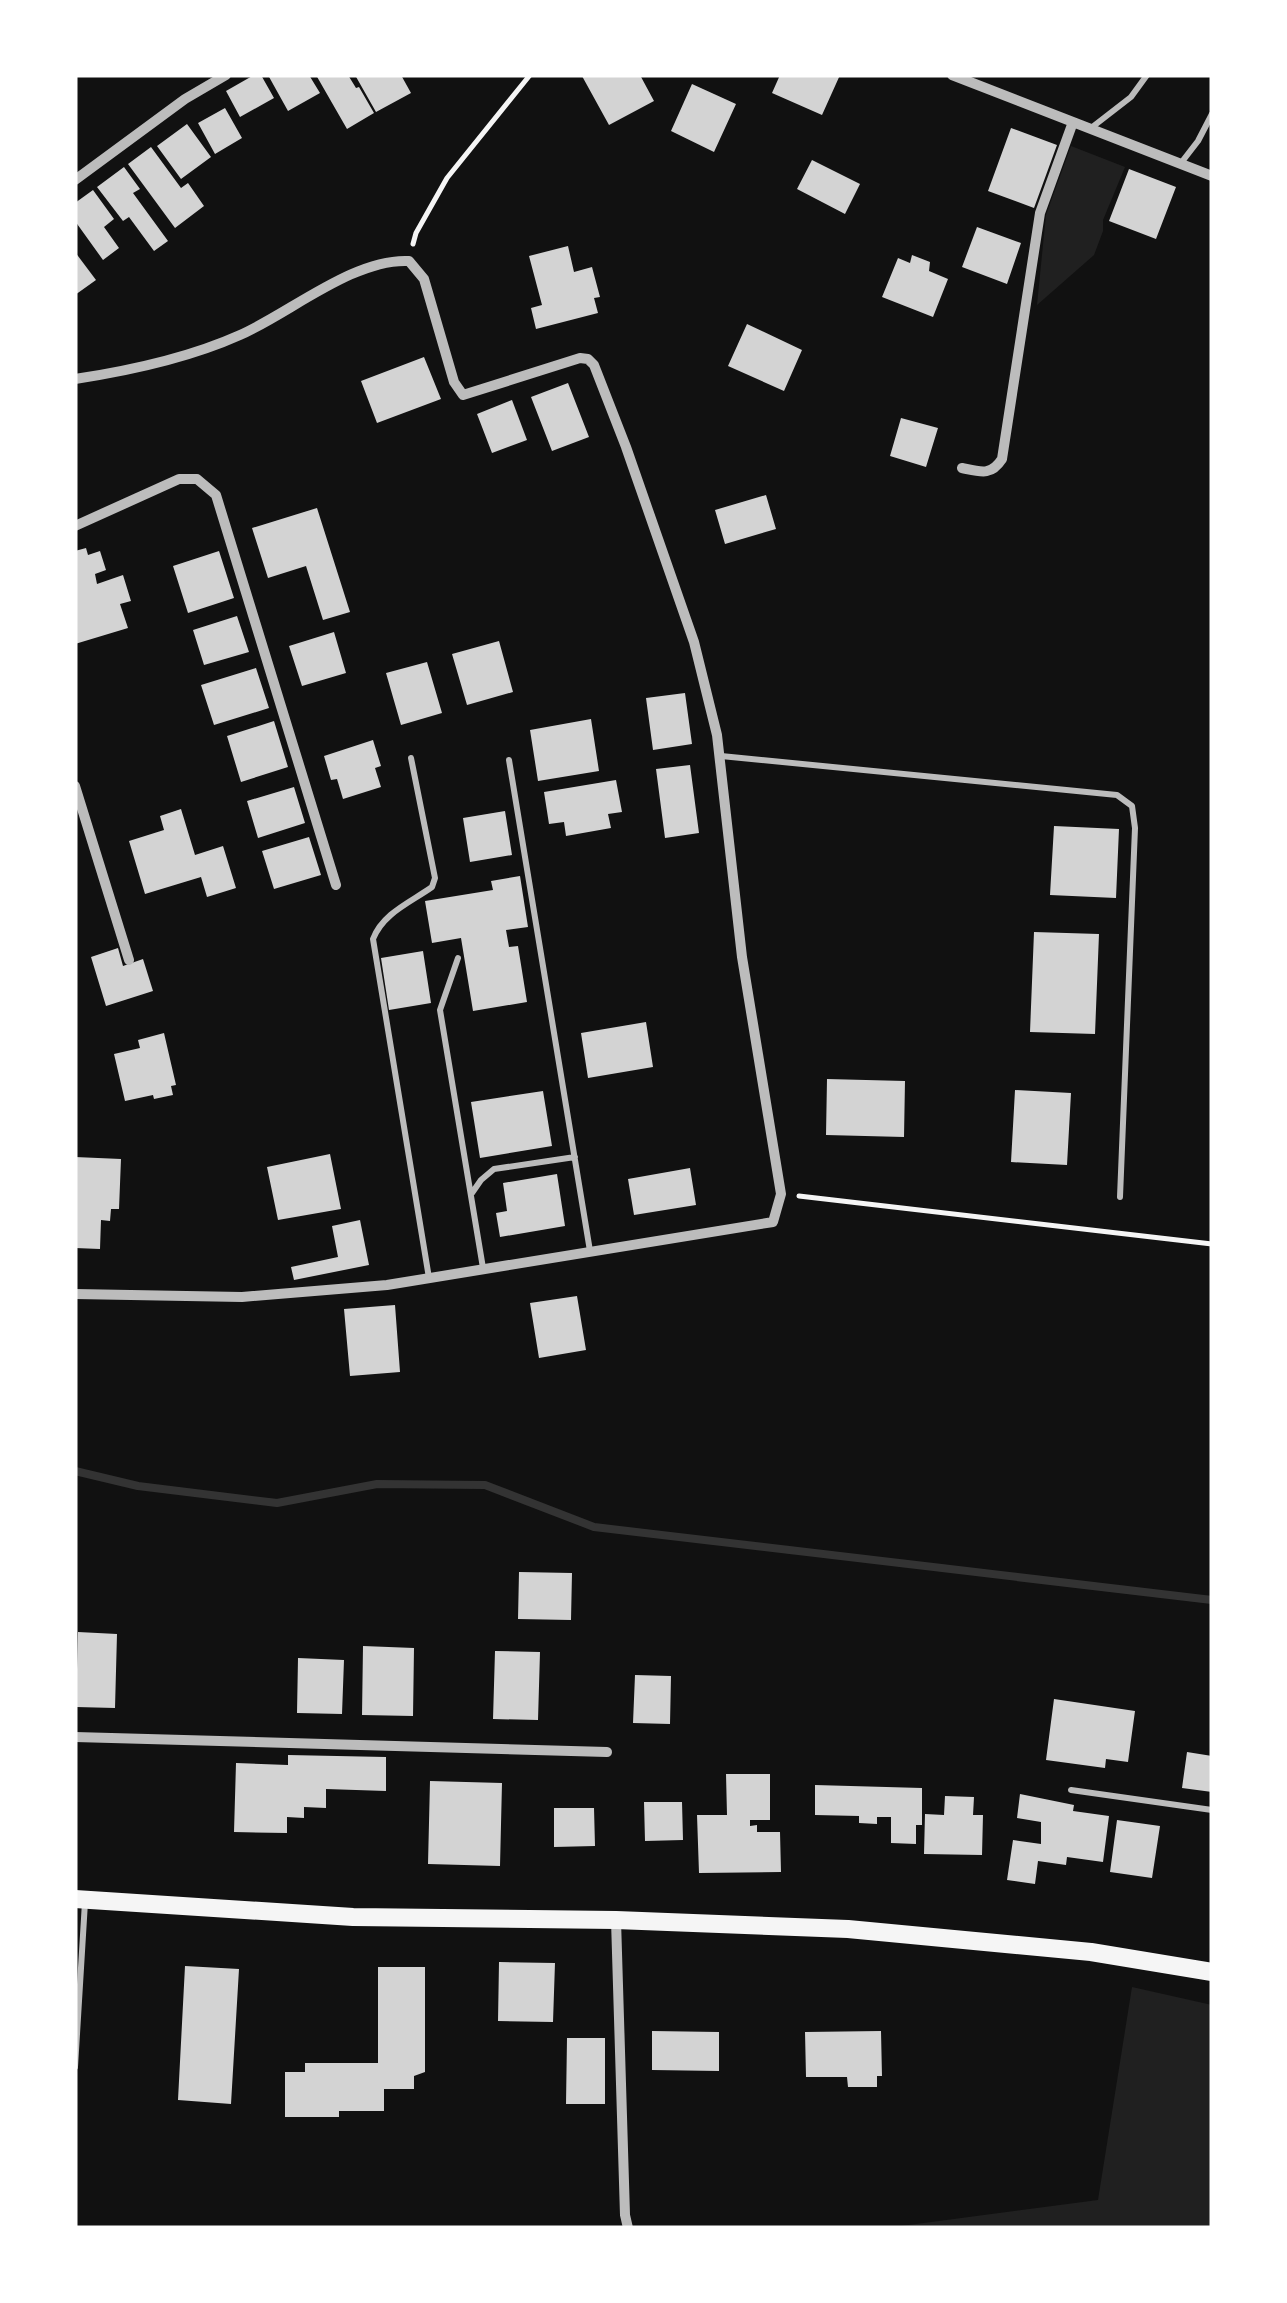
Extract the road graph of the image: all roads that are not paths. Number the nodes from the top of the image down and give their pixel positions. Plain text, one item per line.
1 (226, 75) edge
2 (952, 75) edge
3 (1148, 75) edge
4 (1212, 114) edge
5 (1074, 122) junction
6 (1090, 129) junction
7 (1180, 164) junction
8 (1212, 176) edge
9 (75, 180) edge
10 (75, 379) edge
11 (962, 468) dead end
12 (75, 526) edge
13 (720, 756) junction
14 (412, 758) dead end
15 (508, 760) dead end
16 (75, 786) edge
17 (336, 885) dead end
18 (458, 958) dead end
19 (129, 960) dead end
20 (574, 1157) junction
21 (471, 1195) junction
22 (1120, 1197) dead end
23 (591, 1252) junction
24 (484, 1270) junction
25 (428, 1278) junction
26 (75, 1294) edge
27 (75, 1737) edge
28 (607, 1752) dead end
29 (1071, 1790) dead end
30 (1212, 1810) edge
31 (80, 1900) edge
32 (616, 1920) junction
33 (1212, 1972) edge
34 (75, 2067) edge
35 (628, 2228) edge

1 - 9 street
2 - 5 street
3 - 6 lane
4 - 7 lane
5 - 6 street
5 - 11 street
6 - 7 street
7 - 8 street
10 - 13 street
12 - 17 street
13 - 22 lane
13 - 23 street
14 - 25 lane
15 - 20 lane
16 - 19 street
18 - 21 lane
20 - 21 lane
20 - 23 lane
21 - 24 lane
23 - 24 street
24 - 25 street
25 - 26 street
27 - 28 street
29 - 30 lane
31 - 32 main road
31 - 34 lane
32 - 33 main road
32 - 35 street

